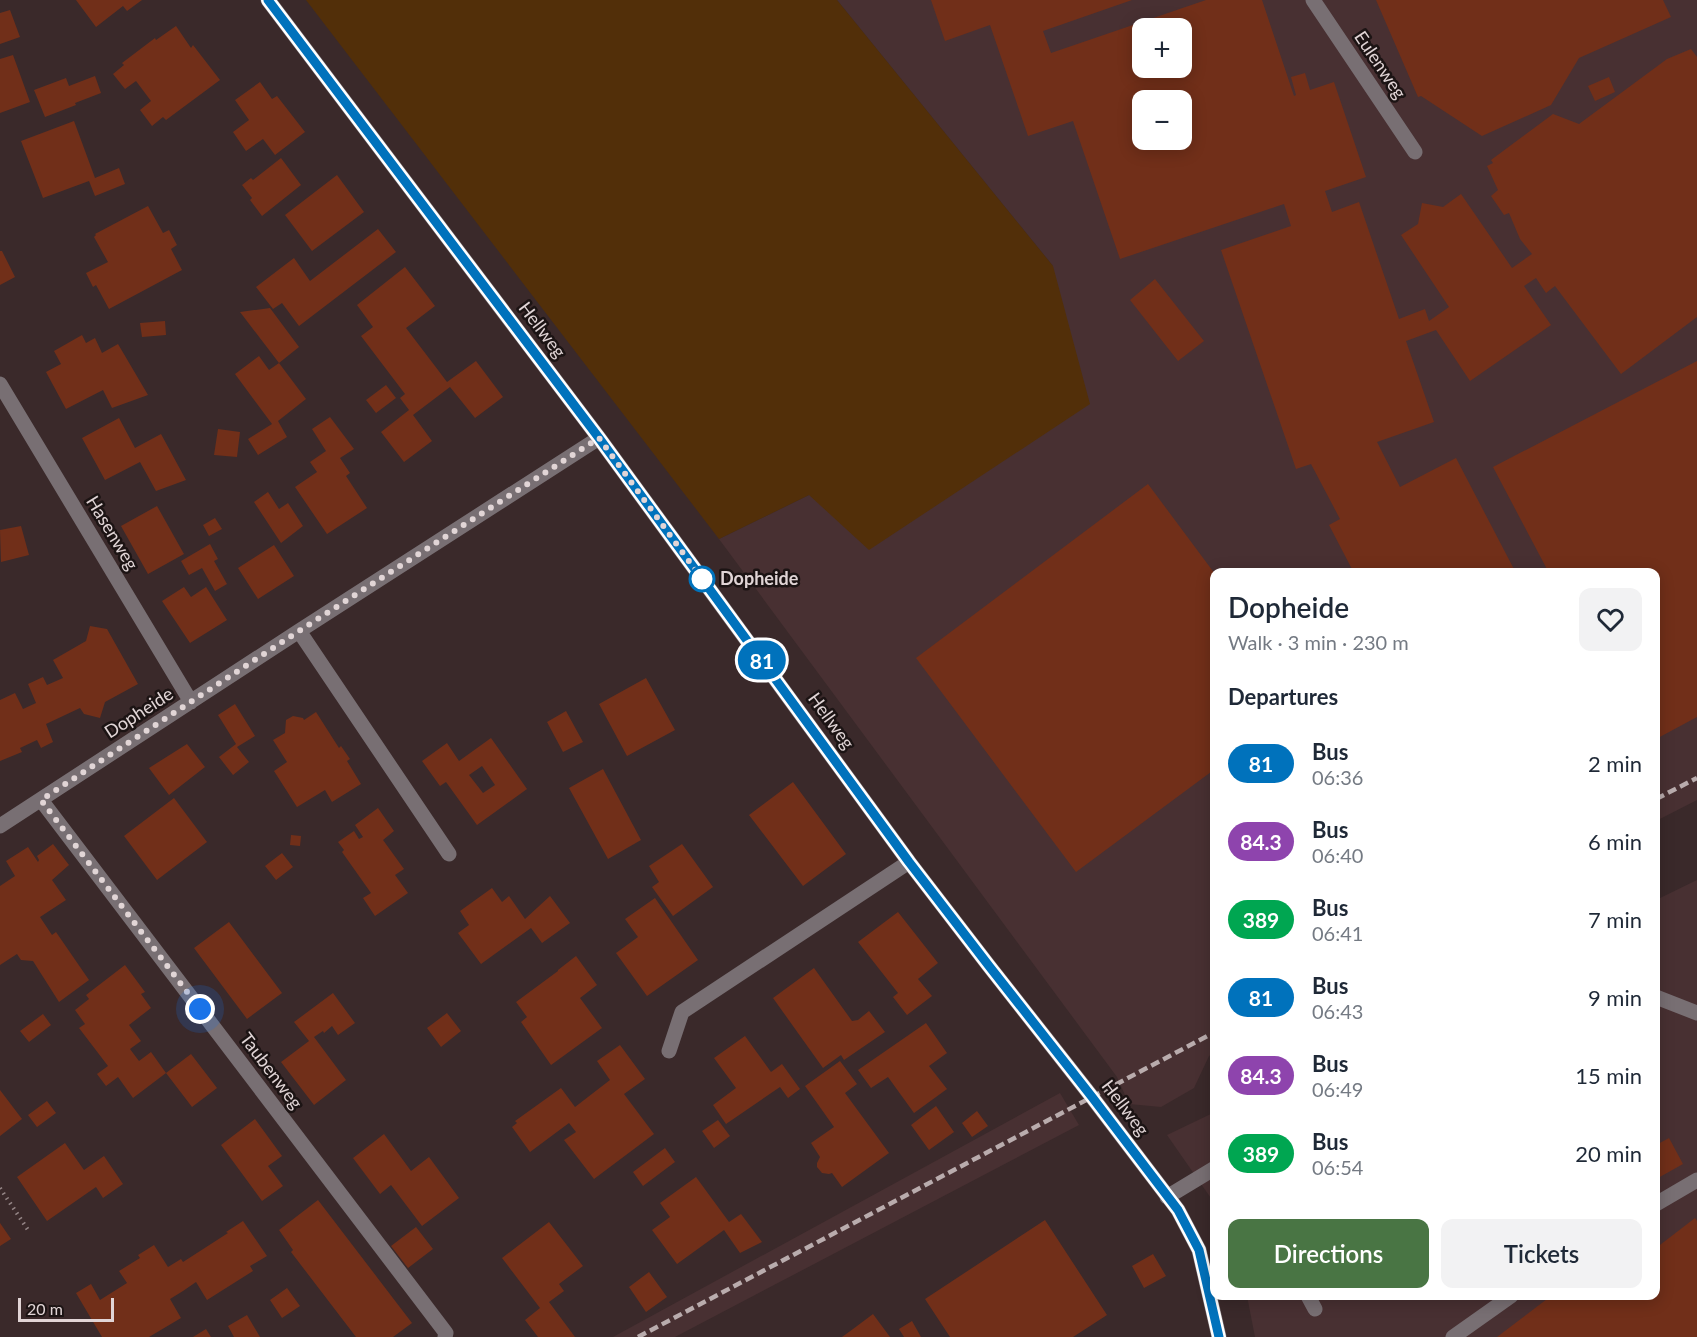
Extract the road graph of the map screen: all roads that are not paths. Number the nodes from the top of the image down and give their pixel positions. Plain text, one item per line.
1 (268, 0) edge
2 (1313, 0) edge
3 (1415, 152) dead end
4 (0, 384) edge
5 (599, 438) junction
6 (299, 631) junction
7 (191, 702) junction
8 (41, 800) junction
9 (0, 826) edge
10 (449, 854) dead end
11 (909, 862) junction
12 (1660, 999) edge
13 (1697, 1013) edge
14 (669, 1051) dead end
15 (1210, 1171) edge
16 (1697, 1180) edge
17 (1167, 1197) junction
18 (1660, 1202) edge
19 (1210, 1298) edge
20 (1210, 1300) edge
21 (1505, 1300) edge
22 (445, 1337) edge
23 (1219, 1337) edge
24 (1453, 1337) edge

1 - 5 street, Hellweg
2 - 3 street, Eulenweg
4 - 7 street, Hasenweg
5 - 6 street, Dopheide
5 - 11 street, Hellweg
6 - 7 street, Dopheide
6 - 10 street
7 - 8 street, Dopheide
8 - 9 street, Dopheide
8 - 22 street, Taubenweg
11 - 14 street
11 - 17 street, Hellweg
12 - 13 street
15 - 17 street
16 - 18 street
17 - 19 street, Hellweg
20 - 23 street, Hellweg
21 - 24 street

